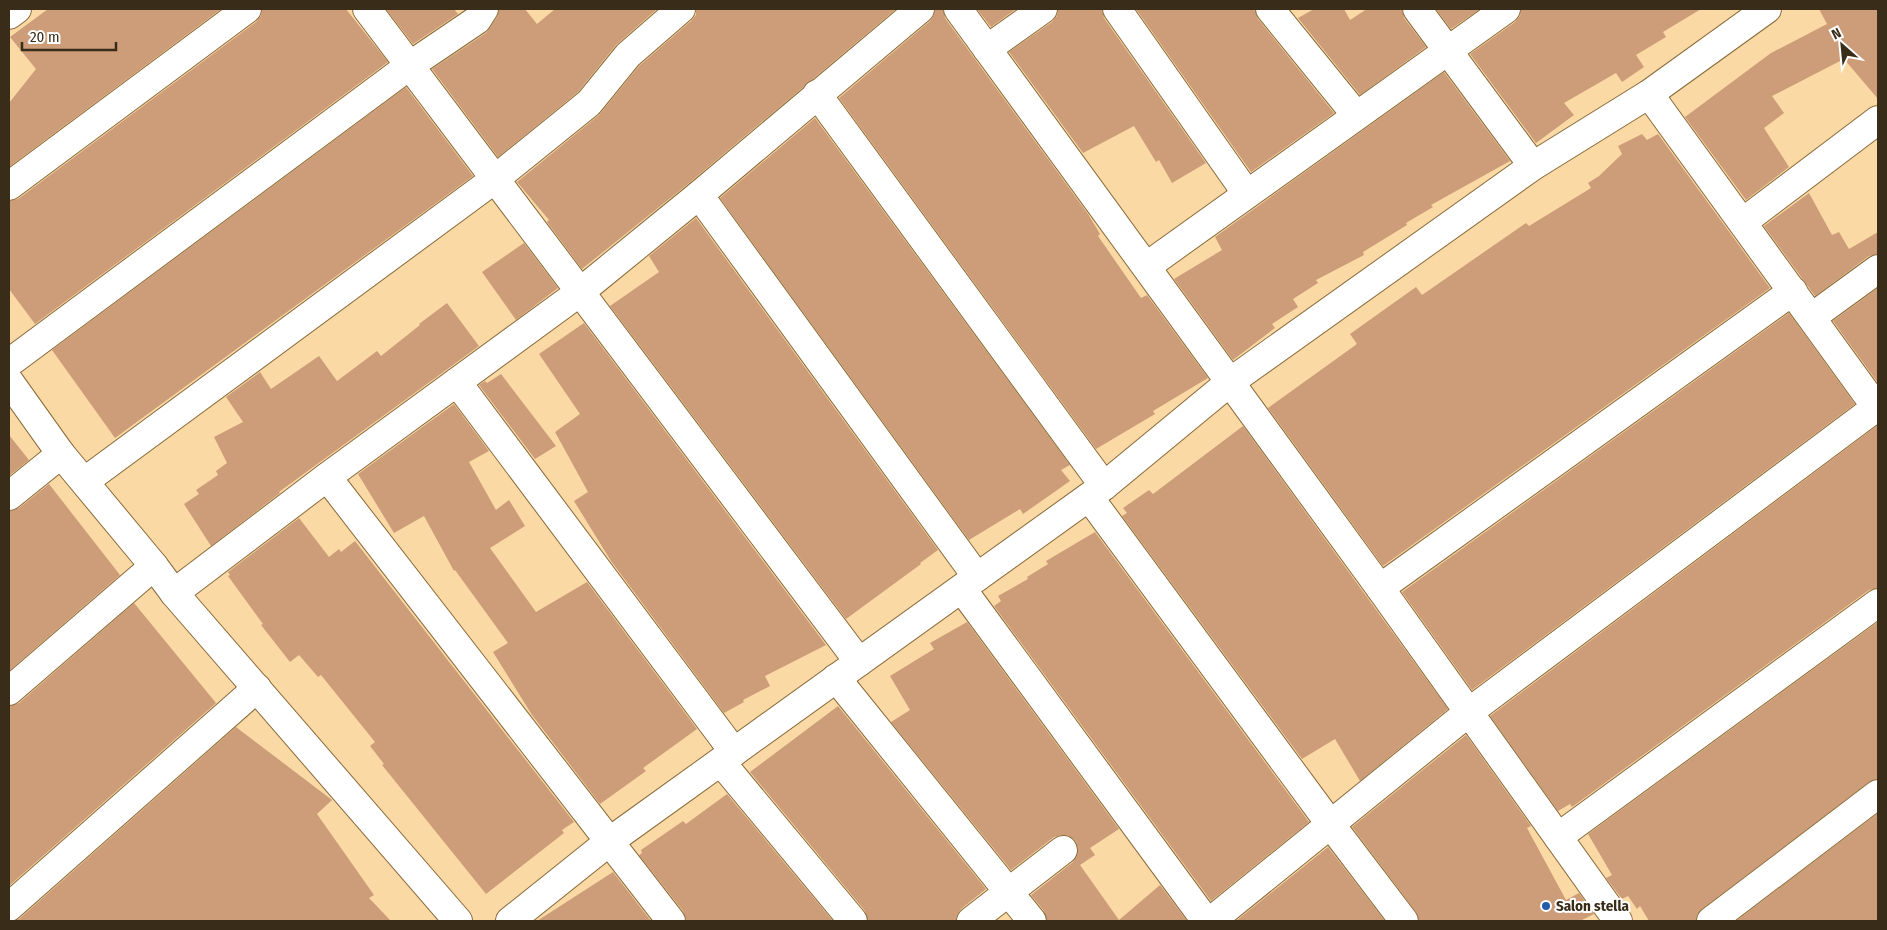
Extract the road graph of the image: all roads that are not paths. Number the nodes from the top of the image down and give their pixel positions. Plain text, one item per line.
1 (17, 9) edge
2 (246, 9) edge
3 (367, 9) edge
4 (484, 9) edge
5 (681, 9) edge
6 (920, 9) edge
7 (958, 9) edge
8 (1043, 9) edge
9 (1117, 9) edge
10 (1270, 9) edge
11 (1417, 9) edge
12 (1506, 9) edge
13 (1767, 9) edge
14 (9, 15) edge
15 (987, 49) junction
16 (1448, 51) junction
17 (409, 66) junction
18 (817, 94) junction
19 (1649, 94) junction
20 (1356, 115) junction
21 (1878, 120) edge
22 (1533, 166) junction
23 (495, 179) junction
24 (9, 186) edge
25 (1247, 194) junction
26 (699, 195) junction
27 (1743, 222) junction
28 (1147, 266) junction
29 (1878, 269) edge
30 (1793, 291) junction
31 (580, 292) junction
32 (1812, 317) junction
33 (9, 363) edge
34 (9, 381) edge
35 (457, 382) junction
36 (1230, 382) junction
37 (1877, 406) edge
38 (61, 454) junction
39 (327, 477) junction
40 (85, 481) junction
41 (1096, 492) junction
42 (9, 496) edge
43 (154, 566) junction
44 (970, 583) junction
45 (1380, 588) junction
46 (174, 594) junction
47 (1878, 603) edge
48 (859, 662) junction
49 (836, 678) junction
50 (257, 688) junction
51 (9, 690) edge
52 (1470, 712) junction
53 (727, 757) junction
54 (1878, 794) edge
55 (1331, 825) junction
56 (1558, 837) junction
57 (610, 841) junction
58 (1063, 850) dead end
59 (1008, 892) junction
60 (9, 907) edge
61 (453, 919) edge
62 (510, 921) edge
63 (671, 921) edge
64 (853, 921) edge
65 (971, 921) edge
66 (1032, 921) edge
67 (1206, 921) edge
68 (1211, 921) edge
69 (1404, 921) edge
70 (1618, 921) edge
71 (1711, 921) edge

1 - 14 street
2 - 24 street
3 - 17 street
4 - 17 street
5 - 23 street
6 - 18 street
7 - 15 street
8 - 15 street
9 - 25 street
10 - 20 street
11 - 16 street
12 - 16 street
13 - 19 street
15 - 28 street
16 - 20 street
16 - 22 street
17 - 23 street
17 - 33 street
18 - 26 street
18 - 41 street
19 - 22 street
19 - 27 street
20 - 25 street
21 - 27 street
22 - 36 street
23 - 31 street
23 - 40 street
25 - 28 street
26 - 31 street
26 - 44 street
27 - 30 street
28 - 36 street
29 - 32 street
30 - 32 street
30 - 45 street
31 - 35 street
31 - 48 street
32 - 37 street
34 - 38 street
35 - 39 street
35 - 53 street
36 - 41 street
36 - 45 street
37 - 52 street
38 - 40 street
38 - 42 street
39 - 46 street
39 - 57 street
40 - 43 street
41 - 44 street
41 - 55 street
43 - 46 street
43 - 51 street
44 - 48 street
44 - 67 street
45 - 52 street
46 - 50 street
47 - 56 street
48 - 49 street
49 - 53 street
49 - 59 street
50 - 60 street
50 - 61 street
52 - 55 street
52 - 56 street
53 - 57 street
53 - 64 street
54 - 71 street
55 - 68 street
55 - 69 street
56 - 70 street
57 - 62 street
57 - 63 street
58 - 59 street
59 - 65 street
59 - 66 street

